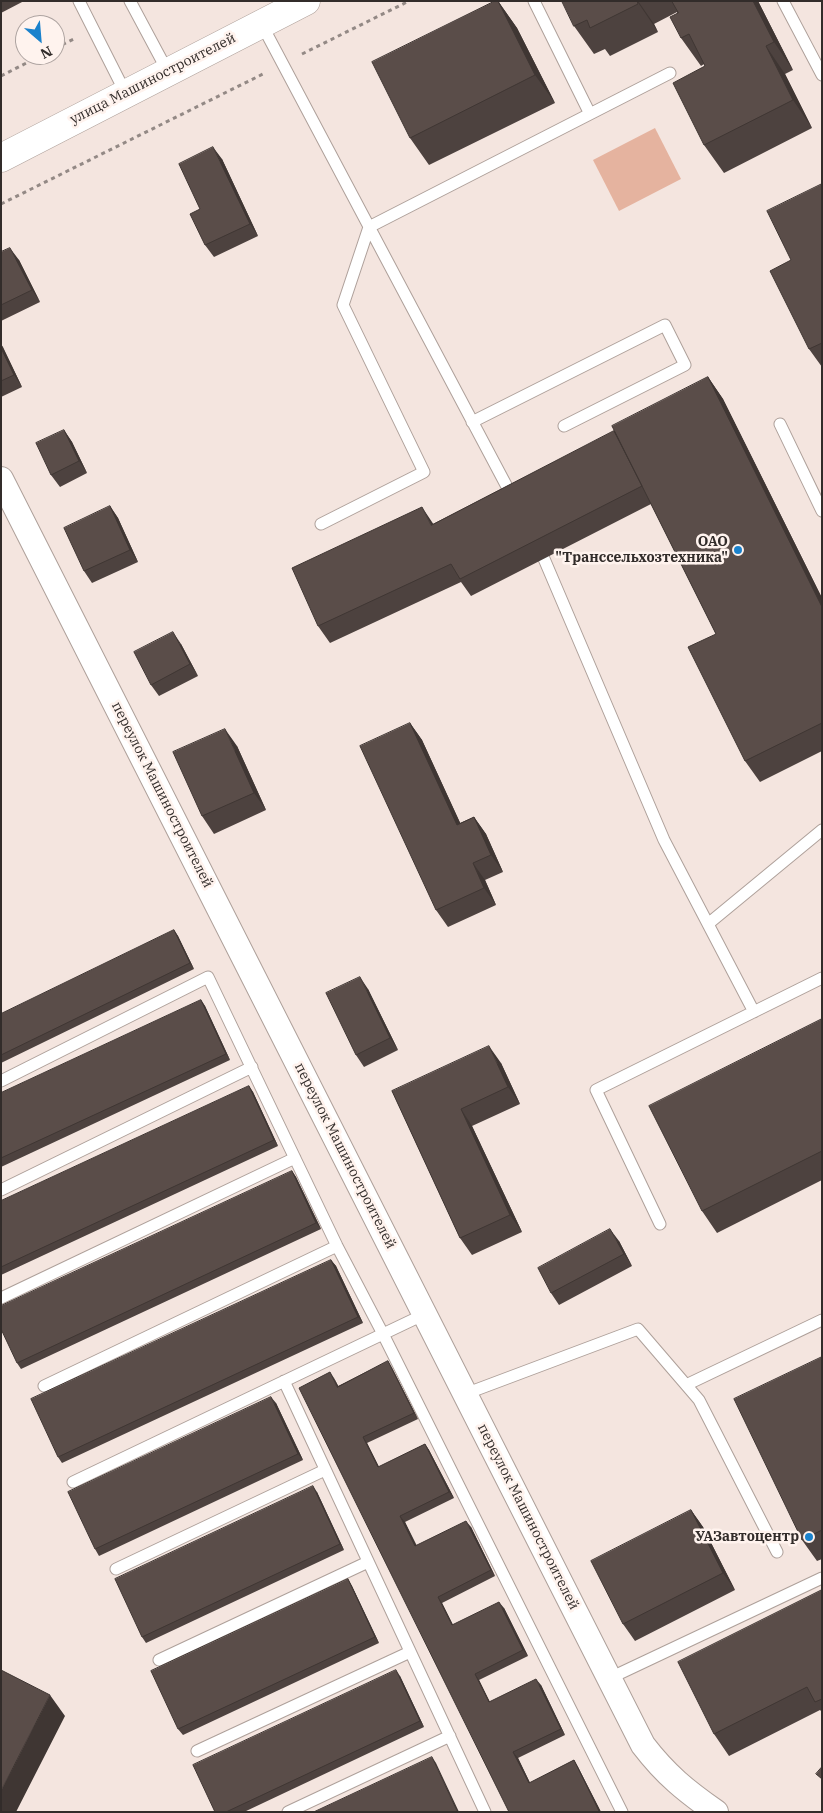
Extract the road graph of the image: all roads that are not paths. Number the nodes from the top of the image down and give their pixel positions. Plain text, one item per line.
1 (79, 1) edge
2 (130, 1) edge
3 (306, 1) edge
4 (534, 1) edge
5 (783, 1) edge
6 (261, 23) junction
7 (168, 72) junction
8 (670, 73) dead end
9 (822, 75) edge
10 (126, 94) junction
11 (590, 114) junction
12 (1, 158) edge
13 (369, 227) junction
14 (472, 422) junction
15 (780, 424) dead end
16 (564, 426) dead end
17 (1, 479) edge
18 (822, 511) edge
19 (520, 512) edge
20 (321, 524) dead end
21 (533, 535) edge
22 (822, 830) edge
23 (708, 924) junction
24 (822, 978) edge
25 (754, 1012) junction
26 (252, 1067) junction
27 (1, 1081) edge
28 (295, 1158) junction
29 (1, 1190) edge
30 (660, 1224) dead end
31 (337, 1246) junction
32 (1, 1298) edge
33 (425, 1314) junction
34 (822, 1320) edge
35 (383, 1334) junction
36 (284, 1382) junction
37 (44, 1386) dead end
38 (686, 1386) junction
39 (466, 1394) junction
40 (325, 1470) junction
41 (73, 1482) dead end
42 (777, 1552) dead end
43 (368, 1562) junction
44 (116, 1569) dead end
45 (822, 1578) edge
46 (410, 1652) junction
47 (159, 1660) dead end
48 (610, 1678) junction
49 (450, 1736) junction
50 (197, 1751) dead end
51 (288, 1812) edge
52 (485, 1812) edge
53 (622, 1812) edge
54 (716, 1812) edge

1 - 10 lane
2 - 7 lane
3 - 6 main road, улица Машиностроителей
4 - 11 lane
5 - 9 lane
6 - 7 main road, улица Машиностроителей
6 - 13 lane
7 - 10 main road, улица Машиностроителей
8 - 11 lane
10 - 12 main road, улица Машиностроителей
11 - 13 lane
13 - 14 lane
13 - 20 lane
14 - 16 lane
14 - 19 lane
15 - 18 lane
17 - 33 street, переулок Машиностроителей
21 - 23 lane
22 - 23 lane
23 - 25 lane
24 - 25 lane
25 - 30 lane
26 - 27 lane
26 - 28 lane
26 - 29 lane
28 - 31 lane
28 - 32 lane
31 - 35 lane
31 - 37 lane
33 - 35 lane
33 - 39 street, переулок Машиностроителей
34 - 38 lane
35 - 36 lane
35 - 53 lane
36 - 40 lane
36 - 41 lane
38 - 39 lane
38 - 42 lane
39 - 48 street, переулок Машиностроителей
40 - 43 lane
40 - 44 lane
43 - 46 lane
43 - 47 lane
45 - 48 lane
46 - 49 lane
46 - 50 lane
48 - 54 street, переулок Машиностроителей
49 - 51 lane
49 - 52 lane

